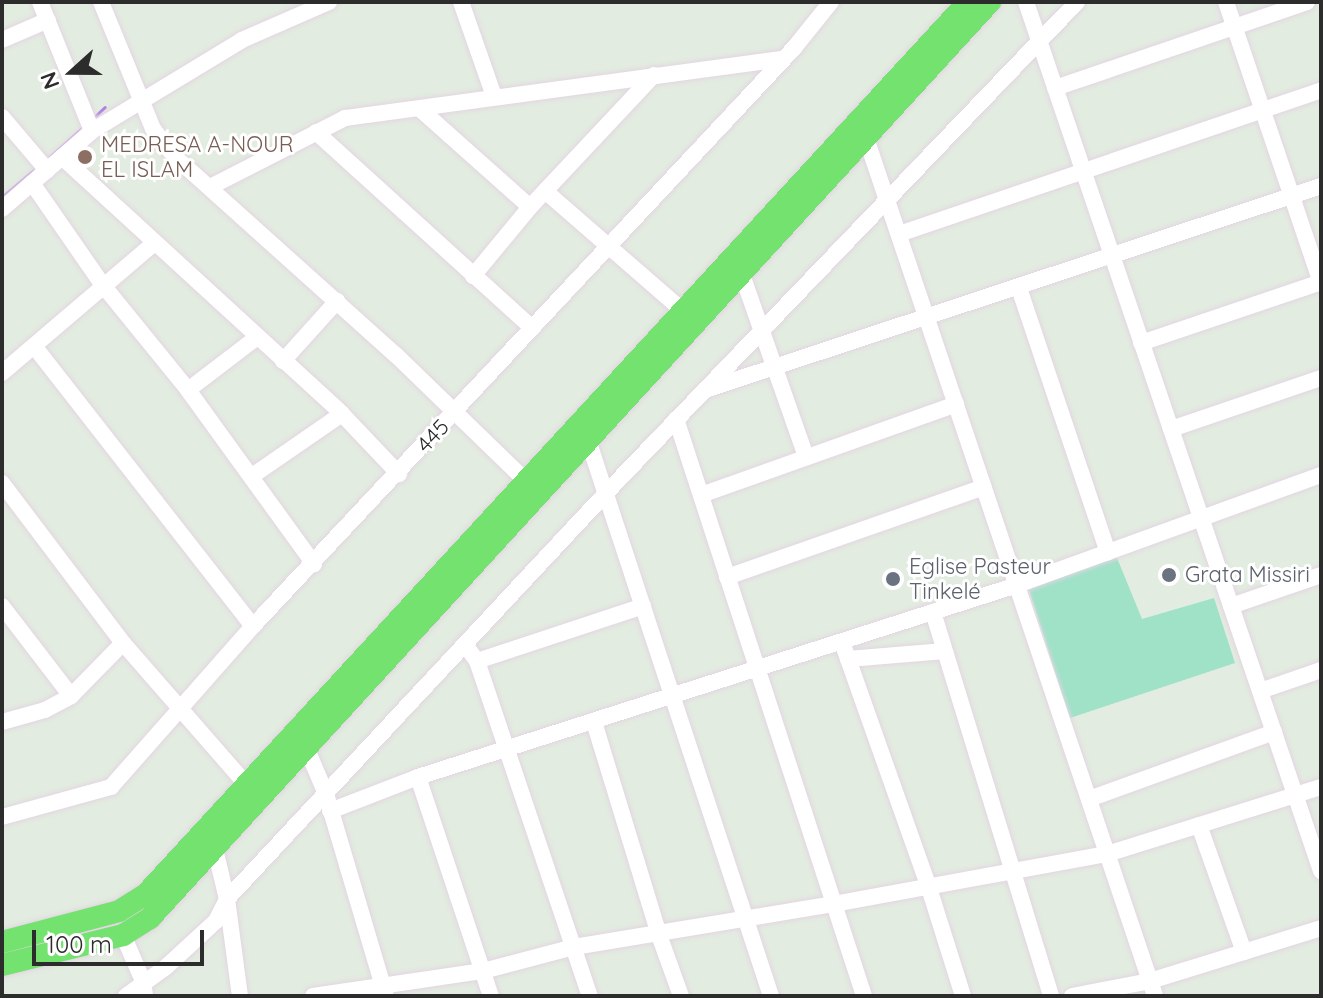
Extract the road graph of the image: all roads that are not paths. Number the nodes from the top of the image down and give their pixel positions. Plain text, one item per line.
1 (40, 2) edge
2 (101, 2) edge
3 (329, 2) edge
4 (461, 2) edge
5 (831, 2) edge
6 (968, 2) edge
7 (990, 2) edge
8 (1026, 2) edge
9 (1077, 2) edge
10 (1226, 2) edge
11 (1307, 2) edge
12 (48, 20) junction
13 (1234, 27) junction
14 (2, 40) edge
15 (1039, 43) junction
16 (781, 59) junction
17 (654, 75) junction
18 (1055, 88) junction
19 (1321, 90) edge
20 (494, 96) junction
21 (142, 99) junction
22 (420, 109) junction
23 (1263, 110) junction
24 (2, 117) edge
25 (92, 131) junction
26 (316, 132) junction
27 (866, 138) junction
28 (62, 157) junction
29 (47, 170) junction
30 (1083, 171) junction
31 (32, 183) junction
32 (1321, 186) edge
33 (210, 187) junction
34 (545, 191) junction
35 (1292, 196) junction
36 (887, 199) junction
37 (530, 207) junction
38 (2, 209) edge
39 (899, 234) junction
40 (153, 244) junction
41 (606, 245) junction
42 (1112, 256) junction
43 (741, 272) junction
44 (473, 276) junction
45 (1321, 282) edge
46 (102, 284) junction
47 (1019, 288) junction
48 (337, 301) junction
49 (683, 311) junction
50 (927, 318) junction
51 (532, 328) junction
52 (762, 329) junction
53 (256, 338) junction
54 (1141, 343) junction
55 (34, 346) junction
56 (283, 361) junction
57 (777, 369) junction
58 (2, 373) edge
59 (1321, 378) edge
60 (188, 390) junction
61 (704, 390) junction
62 (956, 404) junction
63 (455, 412) junction
64 (342, 414) junction
65 (676, 419) junction
66 (1171, 429) junction
67 (588, 440) junction
68 (806, 457) junction
69 (399, 474) junction
70 (1321, 475) edge
71 (252, 476) junction
72 (527, 482) junction
73 (984, 487) junction
74 (5, 493) edge
75 (606, 493) junction
76 (701, 495) junction
77 (1200, 516) junction
78 (1108, 552) junction
79 (314, 564) junction
80 (1321, 575) edge
81 (727, 577) junction
82 (1017, 585) junction
83 (2, 606) edge
84 (643, 606) junction
85 (1231, 606) junction
86 (933, 612) junction
87 (253, 626) junction
88 (123, 643) junction
89 (466, 646) junction
90 (845, 650) junction
91 (945, 651) junction
92 (477, 661) junction
93 (757, 669) junction
94 (1321, 670) edge
95 (1260, 691) junction
96 (71, 696) junction
97 (673, 696) junction
98 (181, 709) junction
99 (2, 722) edge
100 (594, 722) junction
101 (1274, 732) junction
102 (301, 738) junction
103 (508, 750) junction
104 (418, 777) junction
105 (247, 785) junction
106 (1321, 787) edge
107 (326, 794) junction
108 (1295, 795) junction
109 (1089, 799) junction
110 (330, 811) junction
111 (2, 817) edge
112 (1199, 825) junction
113 (214, 845) junction
114 (1107, 854) junction
115 (1012, 871) junction
116 (1321, 871) edge
117 (929, 888) junction
118 (227, 899) junction
119 (834, 904) junction
120 (141, 911) junction
121 (746, 919) junction
122 (1321, 928) edge
123 (123, 935) junction
124 (659, 935) junction
125 (2, 942) edge
126 (574, 947) junction
127 (1244, 952) junction
128 (2, 965) edge
129 (483, 971) junction
130 (144, 988) edge
131 (1153, 988) edge
132 (384, 990) edge
133 (126, 996) edge
134 (240, 996) edge
135 (313, 996) edge
136 (491, 996) edge
137 (590, 996) edge
138 (681, 996) edge
139 (771, 996) edge
140 (864, 996) edge
141 (963, 996) edge
142 (1051, 996) edge
143 (1072, 996) edge

1 - 12 street
2 - 21 street
3 - 21 street
4 - 20 street
5 - 16 street, 445
6 - 49 main road
7 - 27 main road
8 - 15 street
9 - 15 street
10 - 13 street
11 - 13 street
12 - 14 street
12 - 25 street
13 - 18 street
13 - 23 street
15 - 18 street
15 - 36 street
16 - 17 street
16 - 41 street, 445
17 - 20 street
17 - 34 street
18 - 30 street
19 - 23 street
20 - 22 street
21 - 25 street
21 - 33 street
22 - 26 street
22 - 37 street
23 - 30 street
23 - 35 street
24 - 29 street
25 - 28 street
26 - 33 street
26 - 44 street
27 - 36 street
27 - 43 main road
28 - 29 street
28 - 40 street
29 - 31 street
30 - 39 street
30 - 42 street
31 - 38 street
31 - 46 street
32 - 35 street
33 - 48 street
34 - 37 street
34 - 41 street
35 - 42 street
35 - 45 street
36 - 39 street
36 - 52 street
37 - 44 street
39 - 50 street
40 - 46 street
40 - 53 street
41 - 49 street
41 - 51 street, 445
42 - 47 street
42 - 54 street
43 - 52 street
43 - 67 main road
44 - 51 street
45 - 54 street
46 - 55 street
46 - 60 street
47 - 50 street
47 - 78 street
48 - 56 street
48 - 63 street
49 - 72 main road
50 - 57 street
50 - 62 street
51 - 63 street, 445
52 - 57 street
52 - 61 street
53 - 56 street
53 - 60 street
54 - 66 street
55 - 58 street
55 - 87 street
56 - 64 street
57 - 61 street
57 - 68 street
59 - 66 street
60 - 71 street
61 - 65 street
62 - 68 street
62 - 73 street
63 - 69 street, 445
63 - 72 street
64 - 69 street
64 - 71 street
65 - 75 street
65 - 76 street
66 - 77 street
67 - 75 street
67 - 102 main road
68 - 76 street
69 - 79 street, 445
70 - 77 street
71 - 79 street
72 - 102 main road
73 - 81 street
73 - 82 street
74 - 88 street
75 - 84 street
75 - 89 street
76 - 81 street
77 - 78 street
77 - 85 street
78 - 82 street
79 - 87 street, 445
80 - 85 street
81 - 93 street
82 - 86 street
82 - 109 street
83 - 96 street
84 - 92 street
84 - 97 street
85 - 95 street
86 - 90 street
86 - 91 street
87 - 98 street, 445
88 - 96 street
88 - 98 street
89 - 92 street
89 - 107 street
90 - 91 street
90 - 93 street
90 - 117 street
91 - 115 street
92 - 103 street
93 - 97 street
93 - 119 street
94 - 95 street
95 - 101 street
96 - 99 street
97 - 100 street
97 - 121 street
98 - 105 street
98 - 111 street, 445
100 - 103 street
100 - 124 street
101 - 108 street
101 - 109 street
102 - 105 main road
102 - 107 street
102 - 113 main road
103 - 104 street
103 - 126 street
104 - 110 street
104 - 129 street
105 - 120 main road
106 - 108 street
107 - 110 street
107 - 118 street
108 - 112 street
108 - 116 street
109 - 114 street
110 - 132 street
112 - 114 street
112 - 127 street
113 - 118 street
113 - 120 main road
114 - 115 street
114 - 131 street
115 - 117 street
115 - 142 street
117 - 119 street
117 - 141 street
118 - 130 street
118 - 134 street
119 - 121 street
119 - 140 street
120 - 123 main road
120 - 125 main road
121 - 124 street
121 - 139 street
122 - 127 street
123 - 128 main road
123 - 130 street
124 - 126 street
124 - 138 street
126 - 129 street
126 - 137 street
127 - 131 street
129 - 132 street
129 - 136 street
130 - 133 street
131 - 143 street
132 - 135 street

